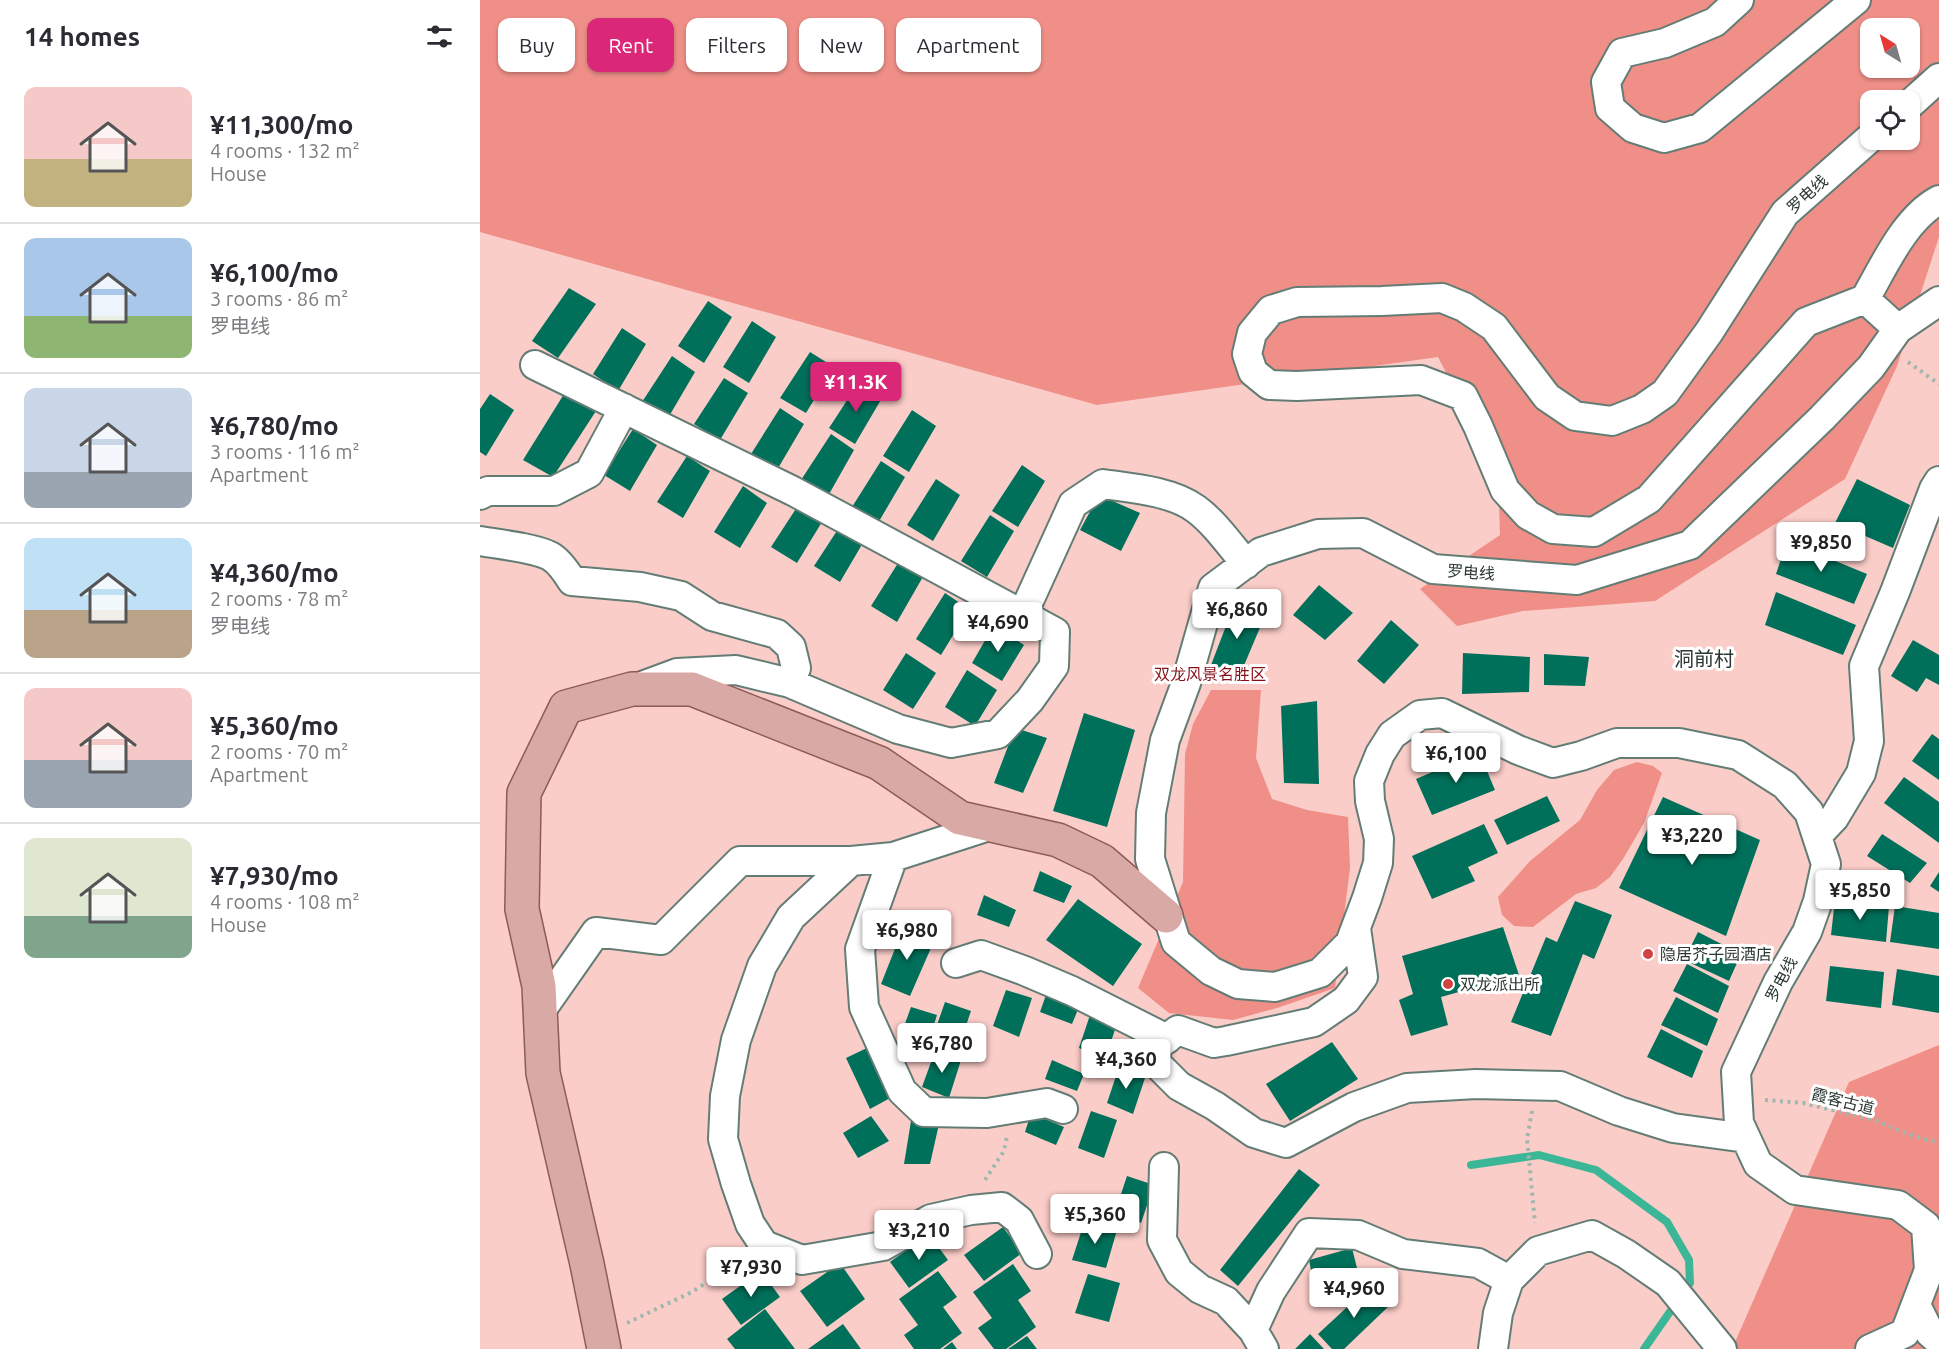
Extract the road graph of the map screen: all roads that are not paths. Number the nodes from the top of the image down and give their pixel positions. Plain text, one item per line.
1 (1739, 0) edge
2 (1856, 0) edge
3 (1939, 78) edge
4 (1920, 95) edge
5 (1860, 147) edge
6 (1939, 200) edge
7 (1865, 299) junction
8 (1939, 301) edge
9 (1892, 337) junction
10 (535, 365) dead end
11 (624, 408) junction
12 (1939, 480) edge
13 (480, 495) edge
14 (480, 542) edge
15 (1246, 564) junction
16 (1023, 614) junction
17 (790, 683) junction
18 (632, 689) junction
19 (992, 825) junction
20 (1817, 836) junction
21 (892, 857) junction
22 (851, 861) junction
23 (1166, 916) junction
24 (1356, 928) junction
25 (956, 963) dead end
26 (540, 1012) junction
27 (1167, 1039) junction
28 (1063, 1109) dead end
29 (1746, 1138) junction
30 (1164, 1167) dead end
31 (1037, 1254) dead end
32 (1509, 1280) junction
33 (1916, 1305) junction
34 (1259, 1340) edge
35 (1939, 1341) edge
36 (602, 1342) edge
37 (1493, 1349) edge
38 (1722, 1349) edge
39 (1870, 1349) edge

1 - 2 street
3 - 4 street
5 - 7 street, 罗电线
6 - 7 street
7 - 9 street
8 - 9 street, 罗电线
9 - 15 street, 罗电线
10 - 11 street
11 - 13 street
11 - 16 street
12 - 20 street
14 - 17 street
15 - 16 street
15 - 23 street, 罗电线
16 - 17 street
17 - 18 street
18 - 19 main road
18 - 26 main road
19 - 21 street
19 - 23 main road
20 - 24 street, 罗电线
20 - 29 street, 罗电线
21 - 22 street
21 - 28 street
22 - 26 street
22 - 31 street
23 - 24 street, 罗电线
24 - 27 street
25 - 27 street
26 - 36 main road
27 - 29 street
29 - 33 street, 罗电线
30 - 34 street
32 - 34 street
32 - 37 street
32 - 38 street
33 - 35 street
33 - 39 street, 罗电线

